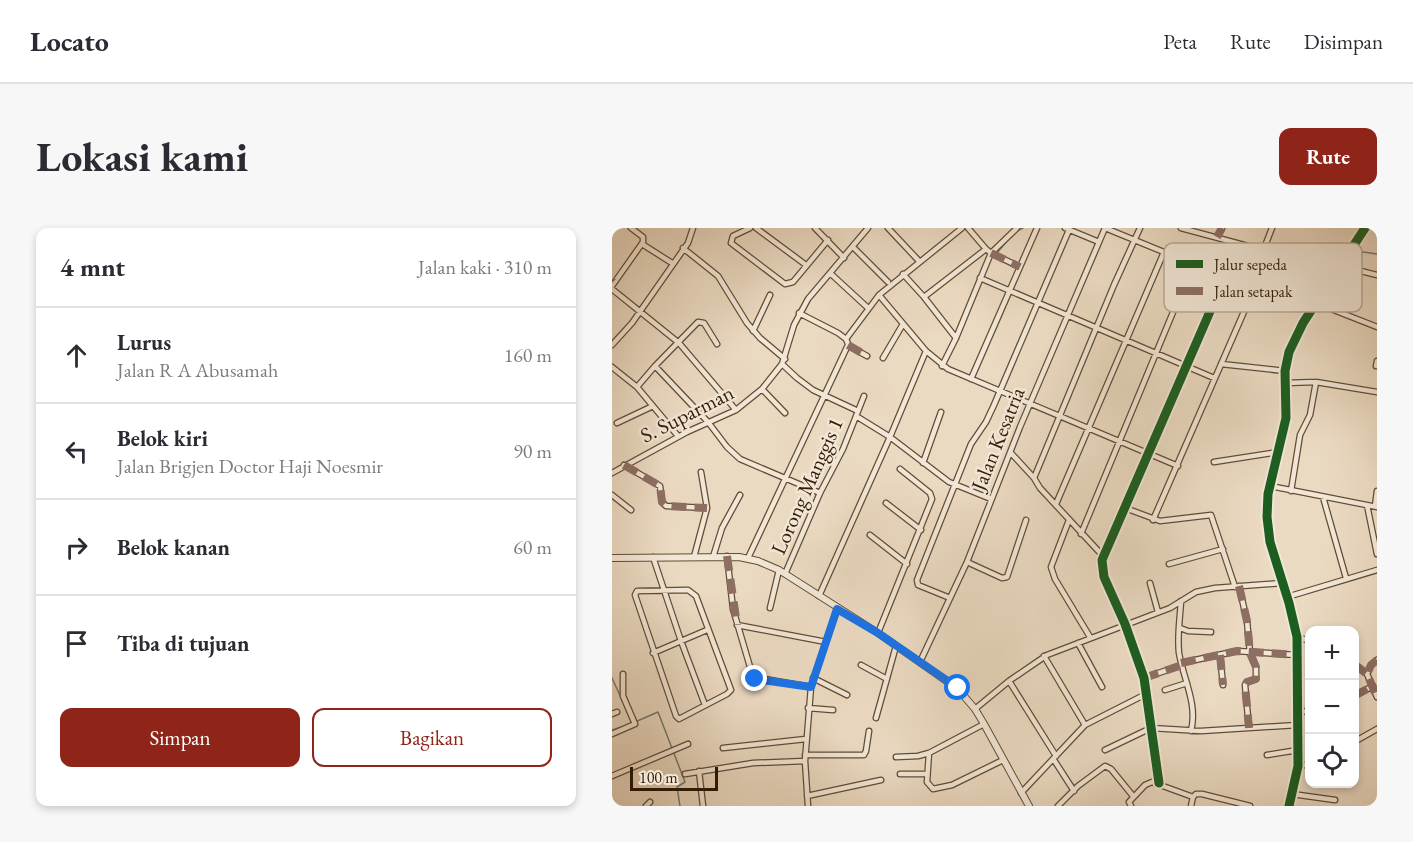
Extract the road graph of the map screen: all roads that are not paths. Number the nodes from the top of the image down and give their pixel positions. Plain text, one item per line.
1 (631, 228) edge
2 (693, 228) edge
3 (750, 228) edge
4 (756, 228) edge
5 (810, 228) edge
6 (815, 228) edge
7 (859, 228) edge
8 (868, 228) edge
9 (962, 228) edge
10 (968, 228) edge
11 (1017, 228) edge
12 (1037, 228) edge
13 (1105, 228) edge
14 (1140, 228) edge
15 (1181, 228) edge
16 (1222, 228) edge
17 (1272, 228) edge
18 (1365, 228) edge
19 (892, 229) edge
20 (1067, 229) edge
21 (820, 233) junction
22 (864, 233) junction
23 (1217, 237) junction
24 (828, 240) junction
25 (1135, 240) junction
26 (1099, 242) junction
27 (1238, 243) edge
28 (1266, 243) edge
29 (1355, 243) edge
30 (642, 244) junction
31 (853, 247) junction
32 (683, 248) junction
33 (986, 249) junction
34 (1164, 252) joint
35 (991, 253) junction
36 (844, 258) junction
37 (919, 261) junction
38 (672, 263) junction
39 (806, 265) junction
40 (1020, 267) junction
41 (1362, 271) edge
42 (831, 273) junction
43 (903, 274) junction
44 (1377, 275) edge
45 (980, 278) junction
46 (888, 282) dead end
47 (612, 284) edge
48 (1010, 290) junction
49 (879, 295) junction
50 (770, 296) dead end
51 (924, 297) junction
52 (1038, 301) junction
53 (868, 308) junction
54 (640, 310) junction
55 (1173, 312) edge
56 (1209, 312) edge
57 (1243, 312) edge
58 (1311, 312) edge
59 (1339, 312) edge
60 (799, 313) junction
61 (1068, 314) junction
62 (903, 324) junction
63 (1097, 326) junction
64 (1377, 327) edge
65 (753, 331) junction
66 (614, 338) edge
67 (956, 338) junction
68 (1126, 339) junction
69 (847, 342) junction
70 (679, 343) junction
71 (717, 344) dead end
72 (612, 345) edge
73 (926, 351) junction
74 (1156, 353) junction
75 (867, 356) dead end
76 (883, 358) dead end
77 (784, 361) junction
78 (1221, 364) junction
79 (1186, 365) junction
80 (655, 366) junction
81 (942, 366) junction
82 (612, 367) edge
83 (1285, 371) junction
84 (1214, 378) junction
85 (971, 379) junction
86 (1316, 382) junction
87 (1286, 383) junction
88 (637, 387) junction
89 (762, 389) junction
90 (1000, 391) junction
91 (1377, 392) edge
92 (823, 396) junction
93 (864, 396) dead end
94 (1030, 403) junction
95 (653, 406) junction
96 (736, 410) junction
97 (941, 412) dead end
98 (785, 413) dead end
99 (857, 414) junction
100 (1060, 415) junction
101 (708, 422) junction
102 (617, 423) dead end
103 (1088, 427) junction
104 (678, 436) junction
105 (890, 437) junction
106 (1118, 441) junction
107 (1278, 452) junction
108 (1011, 453) junction
109 (1149, 453) junction
110 (1214, 462) dead end
111 (923, 463) junction
112 (624, 465) junction
113 (1178, 466) junction
114 (900, 469) dead end
115 (702, 472) dead end
116 (612, 473) edge
117 (786, 477) junction
118 (1034, 478) junction
119 (956, 485) junction
120 (1270, 486) junction
121 (1377, 490) edge
122 (1291, 491) junction
123 (820, 493) junction
124 (612, 495) edge
125 (740, 495) dead end
126 (1323, 497) junction
127 (991, 499) junction
128 (886, 504) dead end
129 (1056, 504) junction
130 (1366, 505) junction
131 (1376, 506) edge
132 (707, 508) junction
133 (1125, 508) junction
134 (631, 510) dead end
135 (1026, 520) dead end
136 (1069, 520) junction
137 (1153, 520) junction
138 (921, 530) junction
139 (1081, 534) junction
140 (870, 535) dead end
141 (1223, 549) junction
142 (1377, 554) edge
143 (713, 556) junction
144 (727, 556) junction
145 (1103, 556) junction
146 (653, 557) junction
147 (694, 557) junction
148 (612, 558) edge
149 (748, 558) junction
150 (967, 562) junction
151 (907, 564) junction
152 (1169, 564) dead end
153 (779, 570) junction
154 (1377, 570) edge
155 (785, 574) junction
156 (1346, 578) junction
157 (1150, 583) dead end
158 (1282, 583) junction
159 (1237, 586) junction
160 (664, 591) junction
161 (819, 596) junction
162 (1287, 597) junction
163 (950, 598) junction
164 (1181, 601) junction
165 (770, 608) dead end
166 (837, 609) junction
167 (1158, 612) junction
168 (1125, 624) junction
169 (737, 625) junction
170 (1180, 628) junction
171 (707, 630) junction
172 (1211, 632) dead end
173 (878, 633) junction
174 (1090, 637) junction
175 (1297, 637) junction
176 (1305, 639) edge
177 (681, 641) junction
178 (826, 642) junction
179 (1078, 643) junction
180 (896, 646) junction
181 (653, 653) junction
182 (1250, 653) junction
183 (1220, 655) junction
184 (1044, 656) junction
185 (1296, 656) junction
186 (1377, 660) edge
187 (920, 662) junction
188 (1181, 664) junction
189 (861, 665) dead end
190 (1359, 668) edge
191 (623, 674) dead end
192 (1367, 674) junction
193 (813, 678) junction
194 (1144, 678) junction
195 (887, 679) junction
196 (1010, 681) junction
197 (1187, 682) junction
198 (1223, 685) dead end
199 (1373, 686) junction
200 (811, 687) junction
201 (1102, 687) dead end
202 (1165, 690) dead end
203 (1359, 693) edge
204 (847, 694) dead end
205 (1146, 694) junction
206 (1377, 697) edge
207 (705, 705) junction
208 (808, 708) junction
209 (975, 709) junction
210 (833, 710) dead end
211 (1305, 711) edge
212 (1297, 712) junction
213 (876, 718) dead end
214 (984, 724) junction
215 (1085, 725) junction
216 (1297, 725) junction
217 (1151, 728) junction
218 (1249, 728) junction
219 (1377, 729) edge
220 (869, 731) dead end
221 (1191, 731) junction
222 (612, 734) edge
223 (806, 739) junction
224 (1359, 739) edge
225 (688, 744) dead end
226 (723, 748) dead end
227 (1105, 750) dead end
228 (1298, 750) junction
229 (928, 753) junction
230 (1268, 754) dead end
231 (896, 757) dead end
232 (805, 758) junction
233 (1055, 758) junction
234 (1003, 760) junction
235 (1305, 765) edge
236 (1298, 766) junction
237 (699, 771) junction
238 (685, 774) dead end
239 (900, 774) dead end
240 (927, 774) junction
241 (612, 776) edge
242 (881, 780) dead end
243 (1159, 783) junction
244 (1074, 790) junction
245 (1021, 793) junction
246 (1292, 794) junction
247 (807, 796) junction
248 (1133, 796) junction
249 (1193, 797) junction
250 (1325, 798) junction
251 (1335, 800) dead end
252 (703, 806) edge
253 (808, 806) edge
254 (1029, 806) edge
255 (1058, 806) edge
256 (1131, 806) edge
257 (1191, 806) edge
258 (1250, 806) edge
259 (1289, 806) edge
260 (1323, 806) edge

1 - 30 street
2 - 32 street
3 - 39 street
4 - 39 street
5 - 21 street
6 - 21 street
7 - 22 street
8 - 22 street, S. Suparman
9 - 37 street
10 - 33 street
11 - 35 street
12 - 40 street
13 - 25 street
13 - 26 street, Jalan Kesatria
14 - 25 street
15 - 23 street
16 - 23 street
17 - 28 street
18 - 29 street
19 - 37 street
20 - 26 street
20 - 52 street
21 - 24 street
22 - 31 street, S. Suparman
23 - 27 street
24 - 36 street
24 - 39 street
25 - 34 street
25 - 63 street
26 - 61 street, Jalan Kesatria
30 - 38 street
30 - 47 street
31 - 36 street, S. Suparman
31 - 46 street
32 - 38 street
32 - 65 street
33 - 35 street
33 - 51 street
34 - 68 street
35 - 40 street
35 - 45 street
36 - 42 street, S. Suparman
37 - 43 street
38 - 54 street
40 - 48 street
41 - 44 street
42 - 53 street
42 - 60 street, S. Suparman
43 - 49 street
43 - 51 street
45 - 48 street
45 - 67 street
47 - 54 street
48 - 52 street
48 - 85 street
49 - 53 street
49 - 62 street
50 - 65 street
51 - 67 street
52 - 61 street
52 - 90 street
53 - 69 street
54 - 66 street
54 - 70 street
55 - 74 street
56 - 79 street
57 - 78 street
58 - 83 street
59 - 64 street
60 - 69 street
60 - 77 street, S. Suparman
61 - 63 street
61 - 94 street, Jalan Kesatria
62 - 73 street
62 - 76 street
63 - 68 street
63 - 100 street
65 - 77 street
66 - 72 street
67 - 81 street
68 - 74 street
68 - 103 street
69 - 75 street
69 - 92 street
70 - 71 street
70 - 80 street
70 - 96 street
73 - 81 street
73 - 105 street
74 - 79 street
74 - 106 street
77 - 89 street, S. Suparman
77 - 92 street
78 - 83 street
78 - 84 street
79 - 84 street
79 - 109 street
80 - 88 street
80 - 101 street
81 - 85 street
82 - 88 street
83 - 87 street
84 - 113 street
85 - 90 street
86 - 87 street
86 - 91 street
86 - 122 street
87 - 107 street
88 - 95 street
89 - 96 street, S. Suparman
89 - 98 street
90 - 94 street
90 - 119 street
92 - 99 street
92 - 117 street
93 - 99 street, Lorong Manggis 1
94 - 100 street
94 - 108 street, Jalan Kesatria
95 - 102 street
95 - 104 street
96 - 101 street, S. Suparman
97 - 111 street
99 - 105 street
99 - 123 street, Lorong Manggis 1
100 - 103 street
100 - 118 street
101 - 104 street, S. Suparman
101 - 117 street
103 - 106 street
103 - 129 street
104 - 112 street, S. Suparman
105 - 111 street
105 - 161 street
106 - 109 street
106 - 139 street
107 - 110 street
107 - 120 street
108 - 118 street
108 - 127 street, Jalan Kesatria
109 - 113 street
109 - 133 street
111 - 119 street
112 - 116 street, S. Suparman
112 - 132 street
113 - 137 street
114 - 138 street
115 - 132 street
117 - 123 street
117 - 149 street
118 - 129 street
119 - 127 street
119 - 163 street
120 - 122 street
120 - 158 street
121 - 131 street
122 - 126 street
123 - 155 street, Lorong Manggis 1
124 - 134 street
125 - 143 street
126 - 130 street
126 - 156 street
127 - 150 street, Jalan Kesatria
128 - 138 street
129 - 136 street
130 - 131 street
130 - 142 street
132 - 147 street
133 - 137 street
133 - 145 street
135 - 150 street
136 - 139 street
136 - 174 street
137 - 141 street
138 - 151 street
139 - 145 street
140 - 151 street
141 - 152 street
141 - 159 street
143 - 144 street
143 - 147 street
144 - 149 street
144 - 169 street
145 - 168 street
146 - 147 street
146 - 148 street
146 - 160 street
149 - 153 street
150 - 163 street, Jalan Kesatria
151 - 173 street
153 - 155 street
153 - 165 street
154 - 156 street
155 - 161 street
156 - 162 street
157 - 167 street
158 - 159 street
158 - 162 street
159 - 164 street
159 - 182 street
160 - 171 street
160 - 177 street
160 - 181 street
161 - 166 street
162 - 175 street
163 - 187 street, Jalan Kesatria
164 - 167 street
164 - 170 street
166 - 173 street
166 - 178 street
167 - 168 street
168 - 174 street
168 - 194 street
169 - 178 street
169 - 200 street
170 - 172 street
170 - 188 street
171 - 177 street
171 - 207 street
173 - 180 street
174 - 179 street
175 - 176 street
175 - 185 street
177 - 181 street
177 - 207 street
178 - 193 street
179 - 184 street
179 - 201 street
180 - 187 street
180 - 195 street
181 - 207 street
182 - 183 street
182 - 185 street
182 - 218 street
183 - 188 street
183 - 198 street
184 - 196 street
184 - 215 street
185 - 212 street
186 - 192 street
187 - 209 street
188 - 194 street
188 - 197 street
189 - 195 street
190 - 192 street
191 - 222 street
192 - 199 street
193 - 200 street
193 - 204 street
194 - 205 street
195 - 213 street
196 - 209 street
196 - 233 street
197 - 202 street
197 - 221 street
199 - 203 street
199 - 206 street
200 - 208 street
205 - 215 street
205 - 217 street
208 - 210 street
208 - 223 street
209 - 214 street
211 - 212 street
212 - 216 street
214 - 229 street
214 - 234 street
215 - 233 street
216 - 218 street
216 - 228 street
217 - 221 street
217 - 227 street
217 - 243 street
218 - 221 street
219 - 224 street
220 - 232 street
223 - 226 street
223 - 232 street
225 - 241 street
228 - 230 street
228 - 236 street
229 - 231 street
229 - 240 street
232 - 237 street
232 - 247 street
233 - 244 street
233 - 245 street
234 - 240 street
234 - 245 street
235 - 236 street
236 - 246 street
237 - 238 street
237 - 252 street
239 - 240 street
242 - 247 street
243 - 248 street
243 - 249 street
244 - 248 street
244 - 255 street
245 - 254 street
246 - 250 street
246 - 259 street
247 - 253 street
248 - 256 street
249 - 257 street
249 - 258 street
250 - 251 street
250 - 260 street

